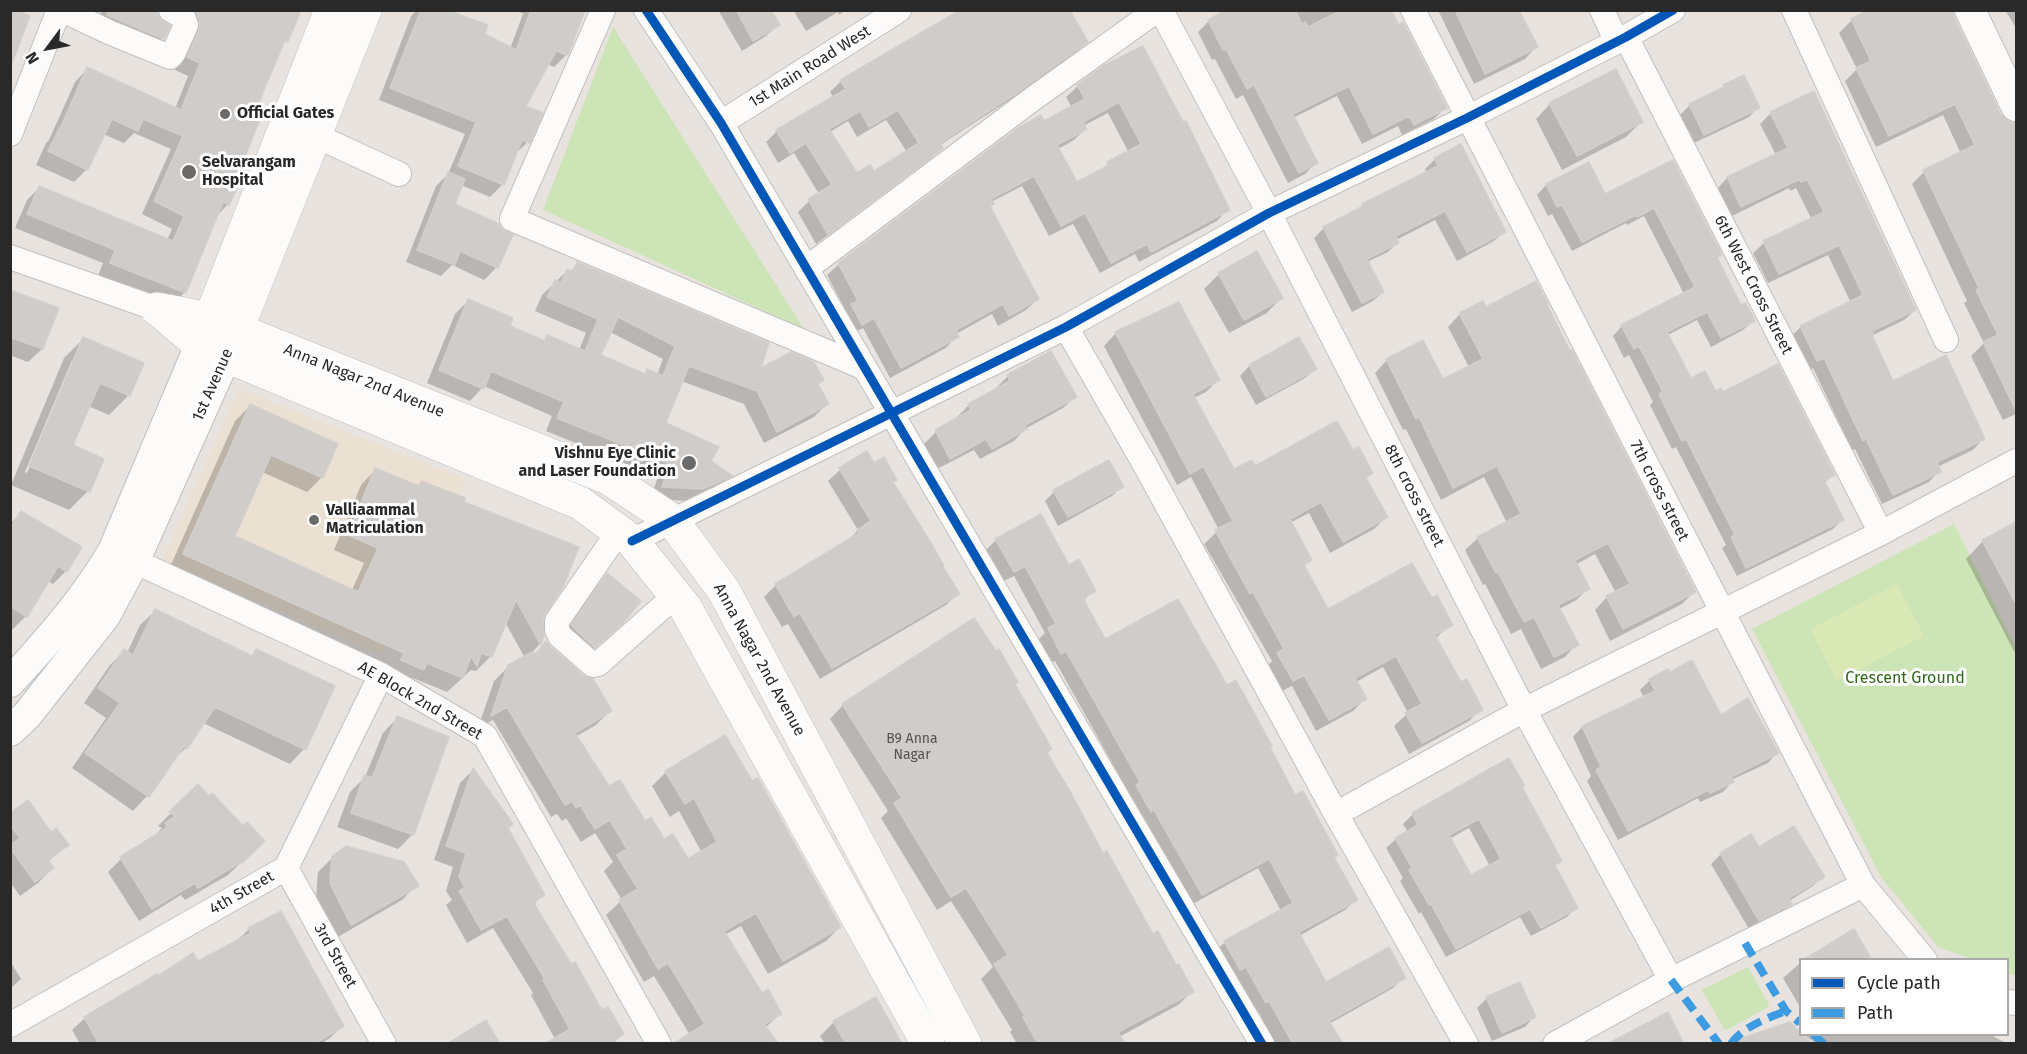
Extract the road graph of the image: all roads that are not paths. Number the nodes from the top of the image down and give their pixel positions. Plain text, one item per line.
1 (61, 10) edge
2 (171, 10) edge
3 (331, 10) edge
4 (365, 10) edge
5 (603, 10) edge
6 (646, 10) edge
7 (899, 10) edge
8 (1159, 10) edge
9 (1413, 10) edge
10 (1602, 10) edge
11 (1673, 10) edge
12 (1794, 10) edge
13 (1970, 10) edge
14 (1621, 39) junction
15 (2016, 106) edge
16 (1467, 118) junction
17 (721, 123) junction
18 (10, 134) edge
19 (314, 135) junction
20 (399, 174) dead end
21 (1269, 213) junction
22 (10, 256) edge
23 (807, 268) junction
24 (157, 309) joint
25 (1066, 327) junction
26 (218, 337) junction
27 (1946, 340) dead end
28 (865, 368) junction
29 (891, 412) junction
30 (2016, 461) edge
31 (672, 520) junction
32 (1881, 533) junction
33 (625, 536) junction
34 (124, 557) junction
35 (676, 595) junction
36 (1721, 611) junction
37 (381, 675) junction
38 (10, 682) edge
39 (1524, 710) junction
40 (10, 731) edge
41 (1336, 814) junction
42 (286, 868) junction
43 (1863, 885) junction
44 (1923, 958) edge
45 (1671, 980) junction
46 (10, 1025) edge
47 (382, 1043) edge
48 (659, 1044) edge
49 (928, 1044) edge
50 (964, 1044) edge
51 (1262, 1044) edge
52 (1466, 1044) edge
53 (1555, 1044) edge

1 - 2 street
1 - 18 street
3 - 26 main road, 1st Avenue
4 - 19 main road, 1st Avenue
5 - 28 street
6 - 17 street
7 - 17 street, 1st Main Road West
8 - 21 street, 8th cross street
8 - 23 street
9 - 16 street, 7th cross street
10 - 14 street, 6th West Cross Street
11 - 14 street
12 - 27 street
13 - 15 street
14 - 16 street
14 - 32 street, 6th West Cross Street
16 - 21 street
16 - 36 street, 7th cross street
17 - 23 street
19 - 20 street
19 - 26 main road, 1st Avenue
21 - 25 street
21 - 39 street, 8th cross street
22 - 24 street
23 - 28 street
24 - 26 main road, Anna Nagar 2nd Avenue
25 - 29 street
25 - 41 street
26 - 31 main road, Anna Nagar 2nd Avenue
26 - 33 main road, Anna Nagar 2nd Avenue
26 - 34 street, 1st Avenue
28 - 29 street
29 - 31 street
29 - 51 street
30 - 32 street
31 - 33 street
31 - 50 main road, Anna Nagar 2nd Avenue
32 - 36 street
33 - 35 main road, Anna Nagar 2nd Avenue
33 - 35 street
34 - 37 street, AE Block 2nd Street
34 - 38 street, 1st Avenue
34 - 40 street, 1st Avenue
35 - 49 main road, Anna Nagar 2nd Avenue
36 - 39 street
36 - 43 street, 7th cross street
37 - 42 street, 4th Street
37 - 48 street, AE Block 2nd Street
39 - 41 street
39 - 45 street, 8th cross street
41 - 52 street
42 - 46 street, 4th Street
42 - 47 street, 3rd Street
43 - 44 street, 7th cross street
43 - 45 street
45 - 53 street

